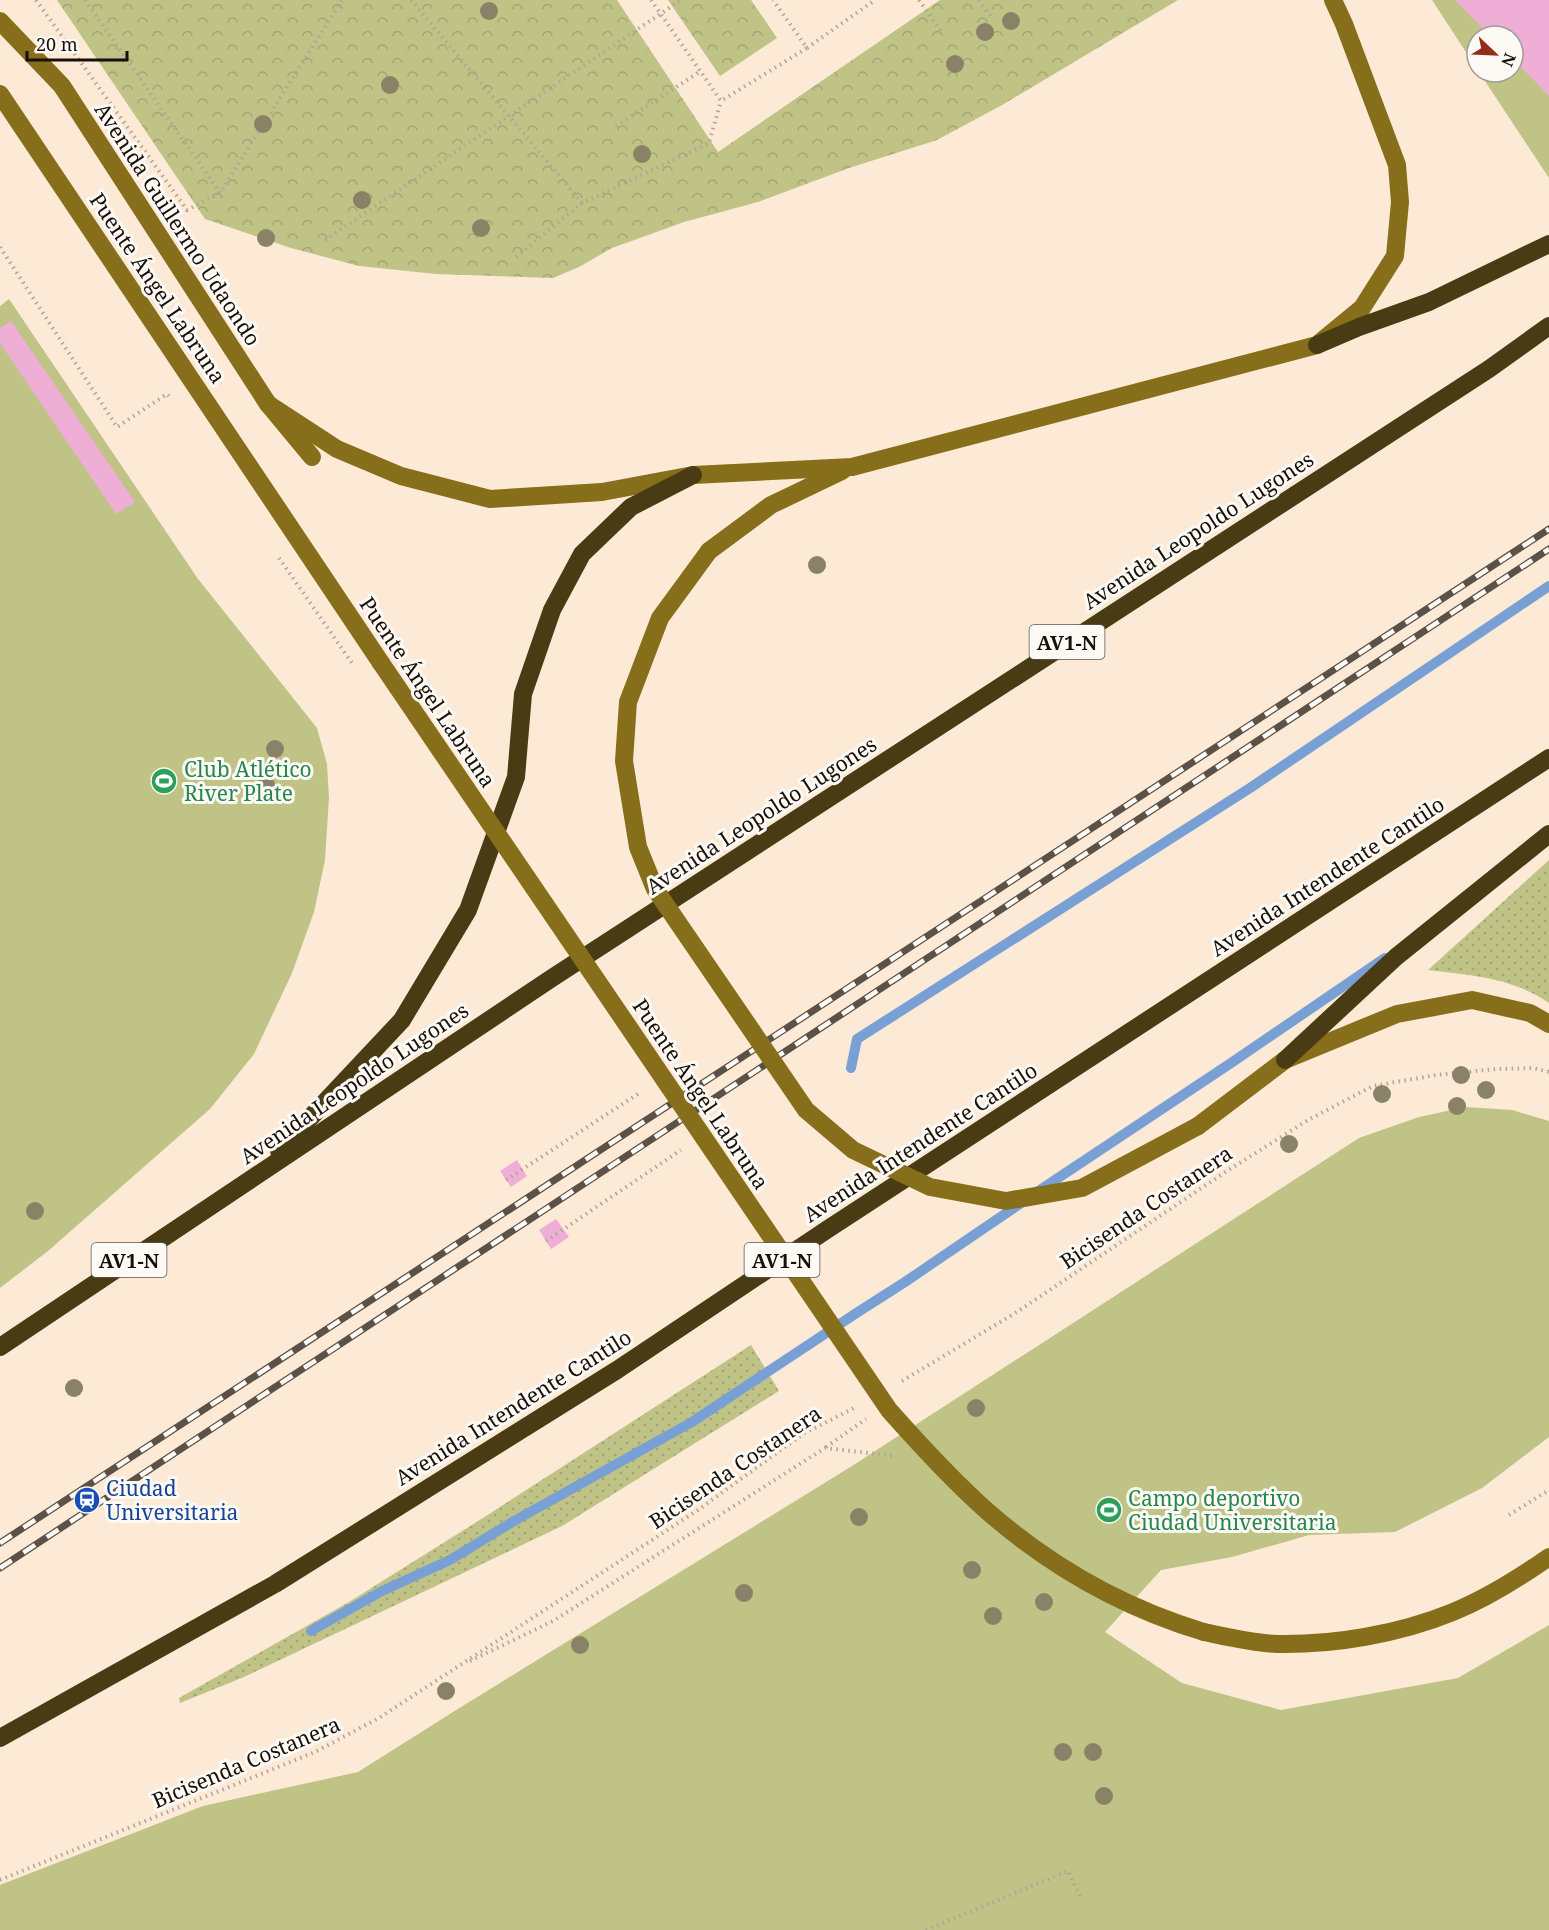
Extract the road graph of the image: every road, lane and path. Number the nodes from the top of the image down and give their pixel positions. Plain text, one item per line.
1 (36, 0) edge
2 (85, 0) edge
3 (342, 0) edge
4 (411, 0) edge
5 (651, 0) edge
6 (681, 0) edge
7 (774, 0) edge
8 (875, 0) edge
9 (919, 0) edge
10 (979, 0) edge
11 (1333, 0) edge
12 (660, 14) junction
13 (991, 17) dead end
14 (0, 21) edge
15 (942, 34) dead end
16 (807, 48) junction
17 (701, 71) junction
18 (0, 94) edge
19 (721, 101) junction
20 (509, 115) junction
21 (616, 126) dead end
22 (220, 193) junction
23 (582, 203) junction
24 (325, 240) dead end
25 (1549, 244) edge
26 (0, 247) edge
27 (516, 256) dead end
28 (1549, 326) edge
29 (1317, 345) junction
30 (167, 394) dead end
31 (268, 404) junction
32 (312, 457) dead end
33 (852, 467) junction
34 (693, 475) junction
35 (1549, 758) edge
36 (1549, 834) edge
37 (1549, 1024) edge
38 (1285, 1060) junction
39 (1549, 1072) edge
40 (645, 1089) dead end
41 (684, 1148) dead end
42 (257, 1174) junction
43 (506, 1180) dead end
44 (546, 1241) dead end
45 (0, 1347) edge
46 (896, 1385) dead end
47 (865, 1402) dead end
48 (874, 1414) dead end
49 (825, 1448) junction
50 (900, 1453) dead end
51 (1549, 1490) edge
52 (1509, 1515) dead end
53 (1549, 1557) edge
54 (456, 1667) junction
55 (0, 1738) edge
56 (0, 1880) edge
57 (1081, 1899) dead end
58 (926, 1930) edge

1 - 22 path
2 - 22 path
3 - 22 path
4 - 20 path
5 - 12 path
6 - 12 path
7 - 16 path
8 - 16 path
9 - 15 path
10 - 13 path
11 - 29 main road
12 - 17 path
12 - 20 path
14 - 31 main road, Avenida Guillermo Udaondo
16 - 19 path
17 - 19 path
17 - 21 path
18 - 53 main road, Puente Ángel Labruna, bridge
19 - 23 path
20 - 23 path
20 - 24 path
23 - 27 path
25 - 29 highway
26 - 30 path
28 - 42 highway, Avenida Leopoldo Lugones / AV1-N
29 - 33 main road
31 - 32 main road, Avenida Guillermo Udaondo
31 - 34 main road
33 - 34 main road
33 - 38 main road, bridge
34 - 42 highway
35 - 55 highway, Avenida Intendente Cantilo / AV1-N
36 - 38 highway
37 - 38 main road
39 - 46 path, Bicisenda Costanera
40 - 43 path
41 - 44 path
42 - 45 highway, Avenida Leopoldo Lugones / AV1-N
47 - 54 path, Bicisenda Costanera
48 - 49 path
49 - 50 path
49 - 54 path
51 - 52 path
54 - 56 path, Bicisenda Costanera
57 - 58 path

